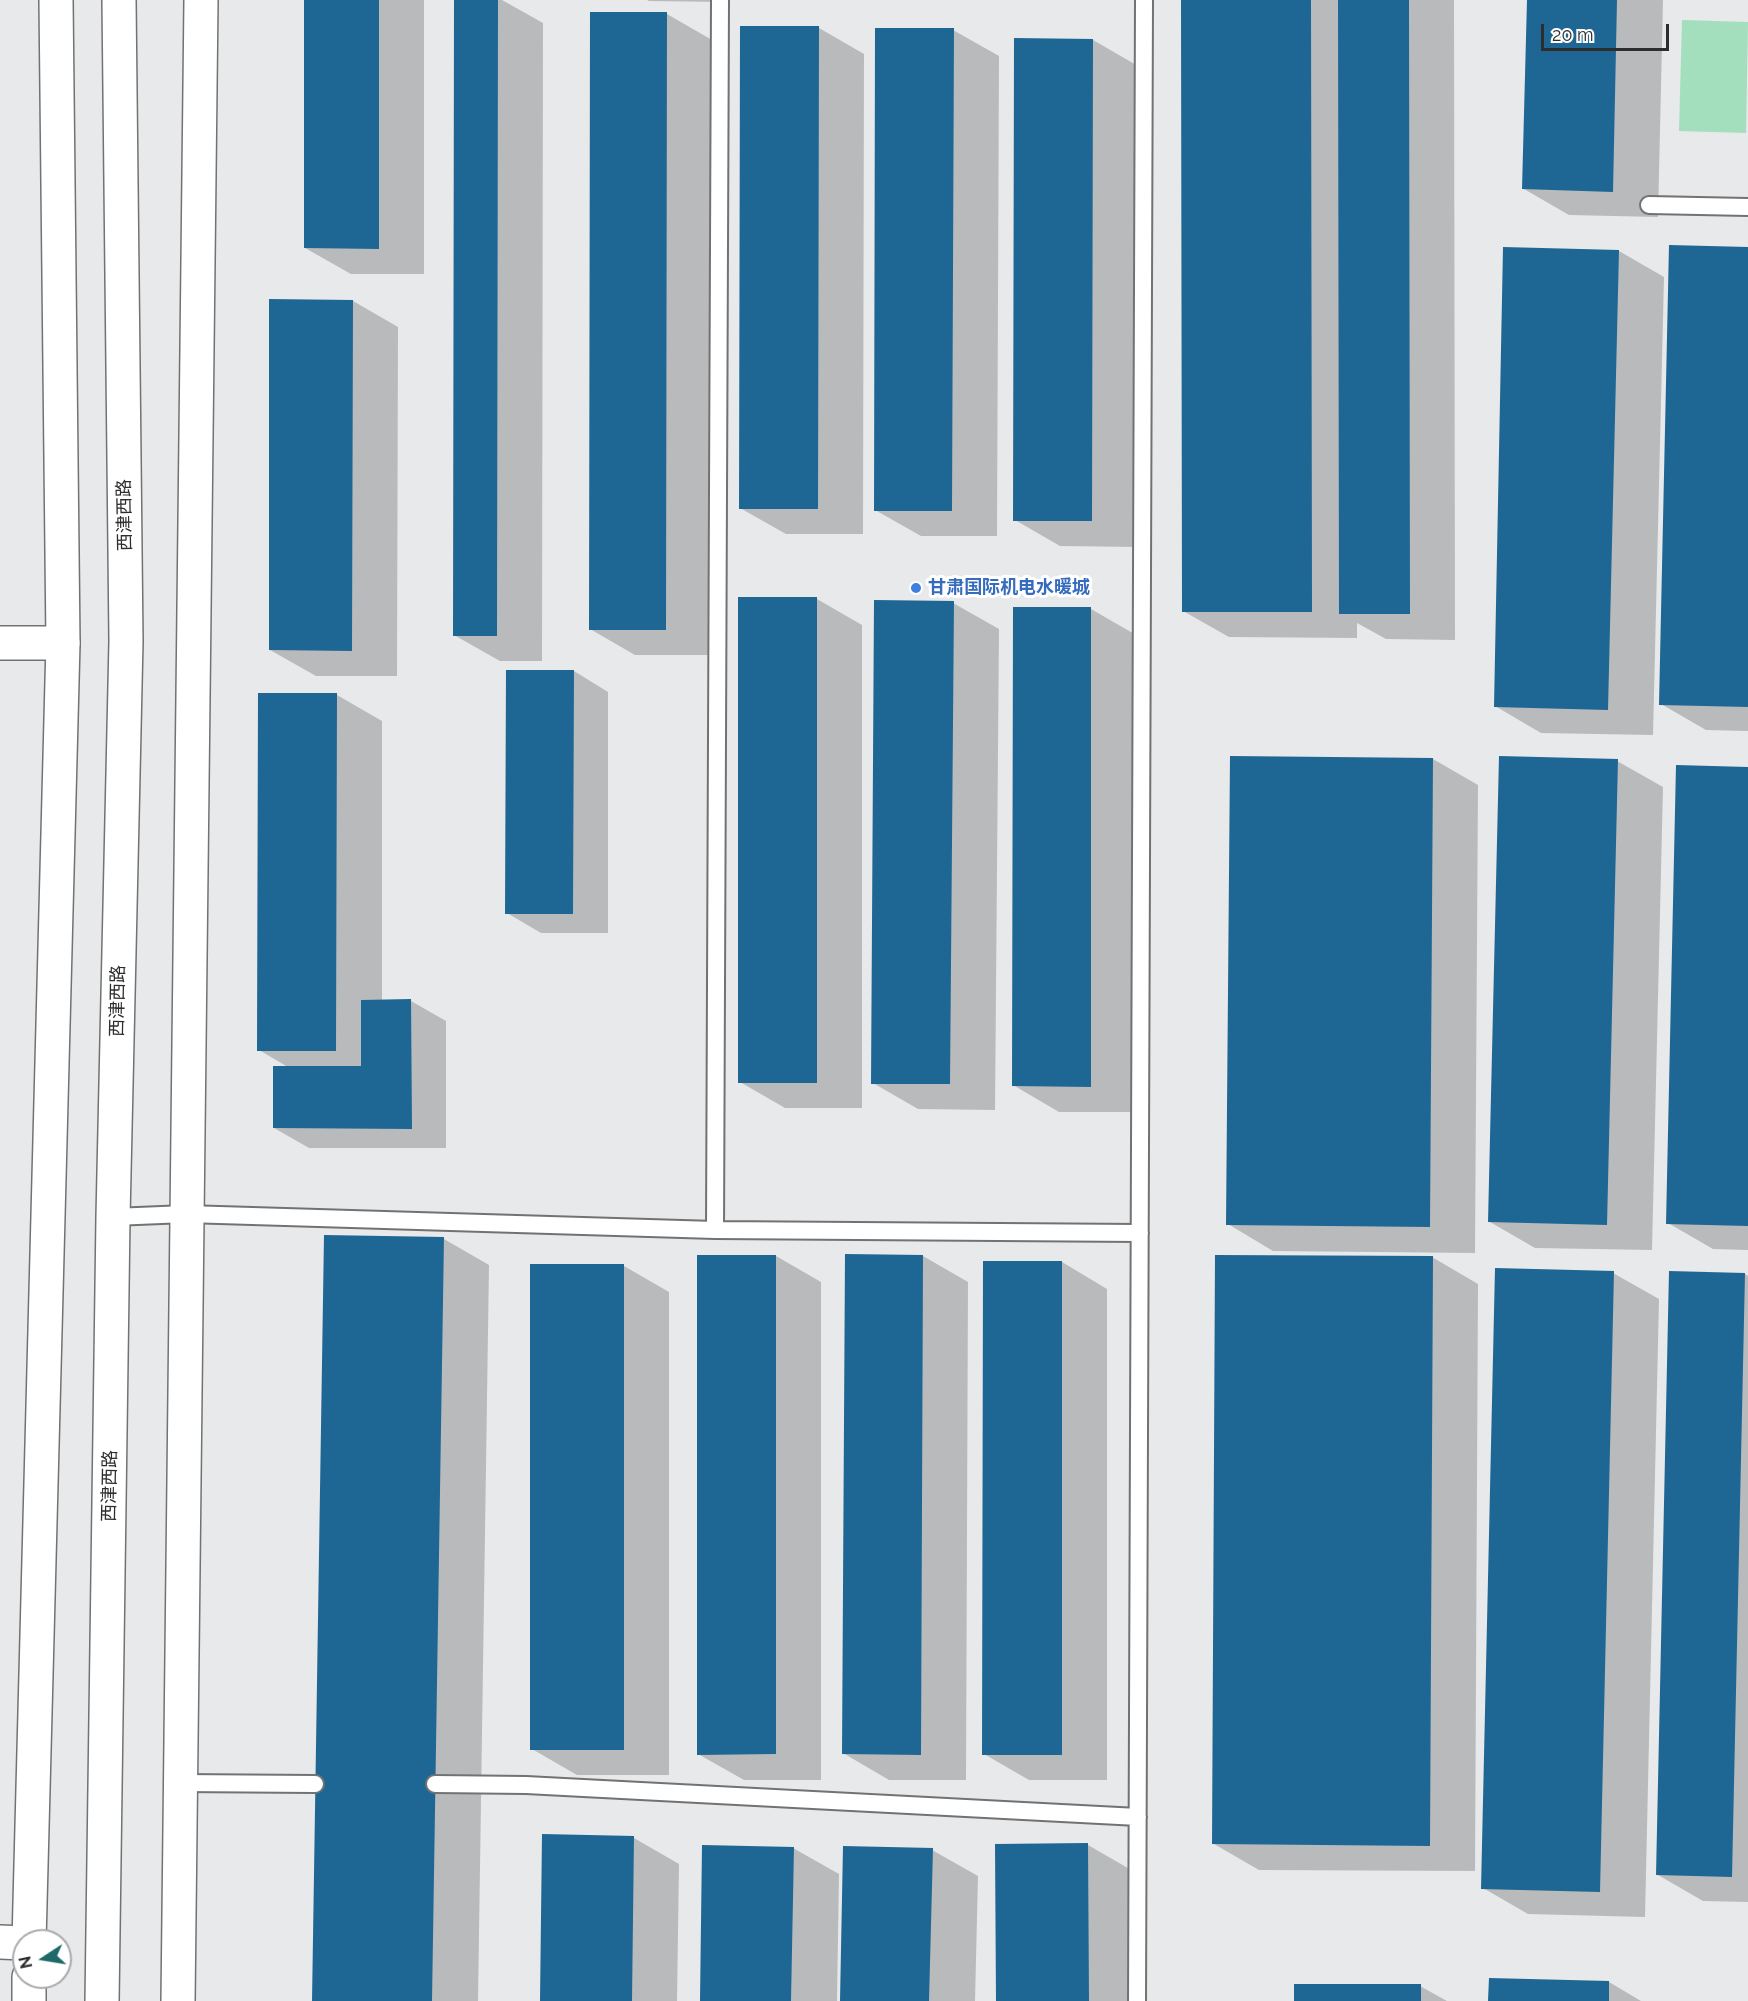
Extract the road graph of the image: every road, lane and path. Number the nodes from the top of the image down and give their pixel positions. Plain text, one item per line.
1 (56, 0) edge
2 (119, 0) edge
3 (201, 0) edge
4 (720, 0) edge
5 (1144, 0) edge
6 (1648, 205) dead end
7 (1748, 207) edge
8 (0, 643) edge
9 (63, 643) junction
10 (186, 1214) junction
11 (113, 1217) junction
12 (715, 1230) junction
13 (1140, 1233) junction
14 (179, 1783) junction
15 (315, 1784) dead end
16 (435, 1784) dead end
17 (1138, 1817) junction
18 (29, 1929) edge
19 (102, 2001) edge
20 (178, 2001) edge
21 (1137, 2001) edge

1 - 9 main road
2 - 11 main road, 西津西路
3 - 10 main road
4 - 12 lane
5 - 13 lane
6 - 7 lane
8 - 9 main road
9 - 18 main road
10 - 11 lane
10 - 12 lane
10 - 14 main road
11 - 19 main road, 西津西路
12 - 13 lane
13 - 17 lane
14 - 15 lane
14 - 20 main road
16 - 17 lane
17 - 21 lane

